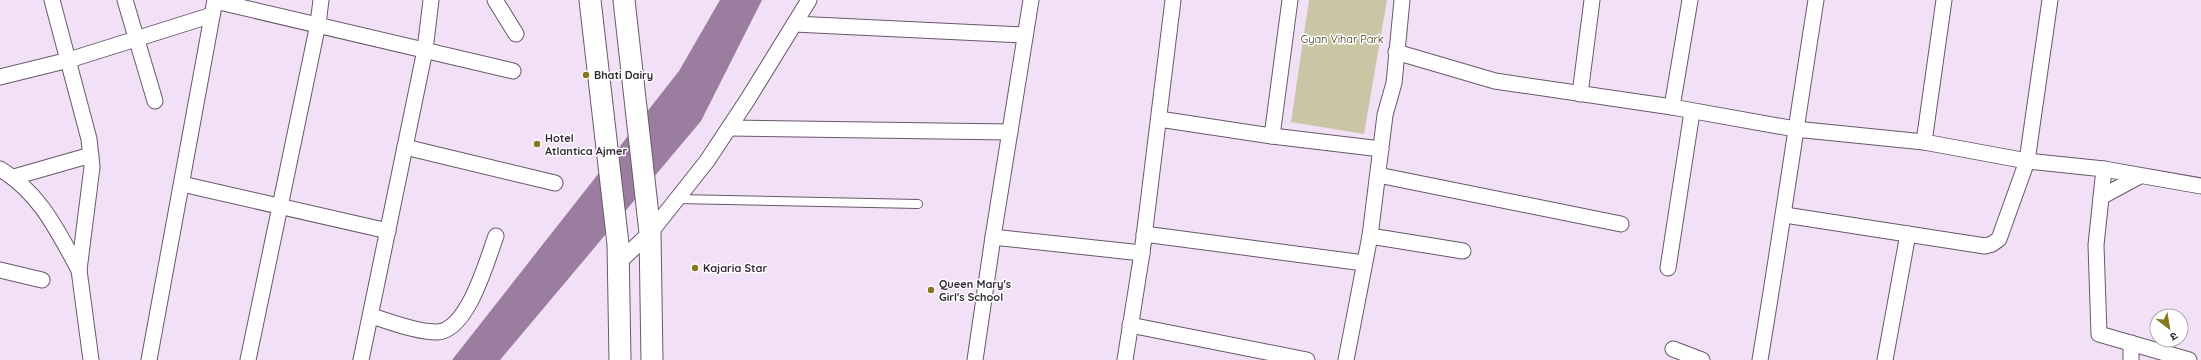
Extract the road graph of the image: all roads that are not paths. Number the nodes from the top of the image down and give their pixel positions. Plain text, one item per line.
1 (52, 0) edge
2 (125, 0) edge
3 (321, 0) edge
4 (431, 0) edge
5 (495, 0) edge
6 (590, 0) edge
7 (624, 0) edge
8 (809, 0) edge
9 (1031, 0) edge
10 (1173, 0) edge
11 (1290, 0) edge
12 (1402, 0) edge
13 (1592, 0) edge
14 (1690, 0) edge
15 (1816, 0) edge
16 (1944, 0) edge
17 (2050, 0) edge
18 (214, 5) edge
19 (318, 24) junction
20 (794, 24) junction
21 (516, 34) dead end
22 (1025, 35) junction
23 (137, 40) junction
24 (425, 50) junction
25 (1396, 52) junction
26 (69, 60) junction
27 (512, 71) dead end
28 (0, 77) edge
29 (1580, 94) junction
30 (155, 101) dead end
31 (1672, 107) junction
32 (1692, 112) junction
33 (1159, 119) junction
34 (729, 128) junction
35 (1795, 129) junction
36 (1010, 132) junction
37 (1272, 136) junction
38 (1924, 142) junction
39 (405, 147) junction
40 (1381, 149) junction
41 (91, 155) junction
42 (2027, 161) junction
43 (0, 169) edge
44 (2104, 169) junction
45 (1378, 175) junction
46 (2138, 176) junction
47 (14, 178) junction
48 (556, 183) dead end
49 (182, 184) junction
50 (2201, 186) edge
51 (2101, 197) junction
52 (677, 199) junction
53 (918, 204) dead end
54 (281, 207) junction
55 (1785, 215) junction
56 (1621, 224) dead end
57 (388, 231) junction
58 (650, 233) junction
59 (1144, 234) junction
60 (1908, 234) junction
61 (496, 236) dead end
62 (1370, 236) junction
63 (992, 237) junction
64 (1463, 251) dead end
65 (618, 253) junction
66 (1142, 253) junction
67 (1364, 263) junction
68 (1668, 268) dead end
69 (0, 270) edge
70 (79, 270) junction
71 (42, 280) dead end
72 (371, 316) junction
73 (1130, 325) junction
74 (2131, 343) junction
75 (1673, 349) dead end
76 (1259, 356) edge
77 (91, 360) edge
78 (149, 360) edge
79 (248, 360) edge
80 (361, 360) edge
81 (620, 360) edge
82 (652, 360) edge
83 (975, 360) edge
84 (1125, 360) edge
85 (1308, 360) edge
86 (1346, 360) edge
87 (1702, 360) edge
88 (1760, 360) edge
89 (1885, 360) edge
90 (2130, 360) edge
91 (2190, 360) edge

1 - 26 street
2 - 23 street
3 - 19 street
4 - 24 street
5 - 21 street
6 - 65 street
7 - 58 street
8 - 20 street
9 - 22 street
10 - 33 street
11 - 37 street
12 - 25 street
13 - 29 street
14 - 31 street
15 - 35 street
16 - 38 street
17 - 42 street
18 - 19 street
18 - 23 street
18 - 49 street
19 - 24 street
19 - 54 street
20 - 22 street
20 - 34 street
22 - 36 street
23 - 26 street
23 - 30 street
24 - 27 street
24 - 39 street
25 - 29 street
25 - 40 street
26 - 28 street
26 - 41 street
29 - 31 street
31 - 32 street
32 - 35 street
32 - 68 street
33 - 37 street
33 - 59 street
34 - 36 street
34 - 52 street
35 - 38 street
35 - 55 street
36 - 63 street
37 - 40 street
38 - 42 street
39 - 48 street
39 - 57 street
40 - 45 street
41 - 47 street
41 - 70 street
42 - 44 street
42 - 60 street
43 - 47 street
44 - 46 street
44 - 51 street
45 - 56 street
45 - 62 street
46 - 50 street
46 - 51 street
47 - 70 street
49 - 54 street
49 - 78 street
51 - 74 street
52 - 53 lane
52 - 58 street
54 - 57 street
54 - 79 street
55 - 60 street
55 - 88 street
57 - 72 street
58 - 65 street
58 - 82 street
59 - 66 street
59 - 67 street
60 - 89 street
61 - 72 street
62 - 64 street
62 - 67 street
63 - 66 street
63 - 83 street
65 - 81 street
66 - 73 street
67 - 86 street
69 - 71 street
70 - 77 street
72 - 80 street
73 - 76 street
73 - 84 street
74 - 90 street
74 - 91 street
75 - 87 street
76 - 85 street

